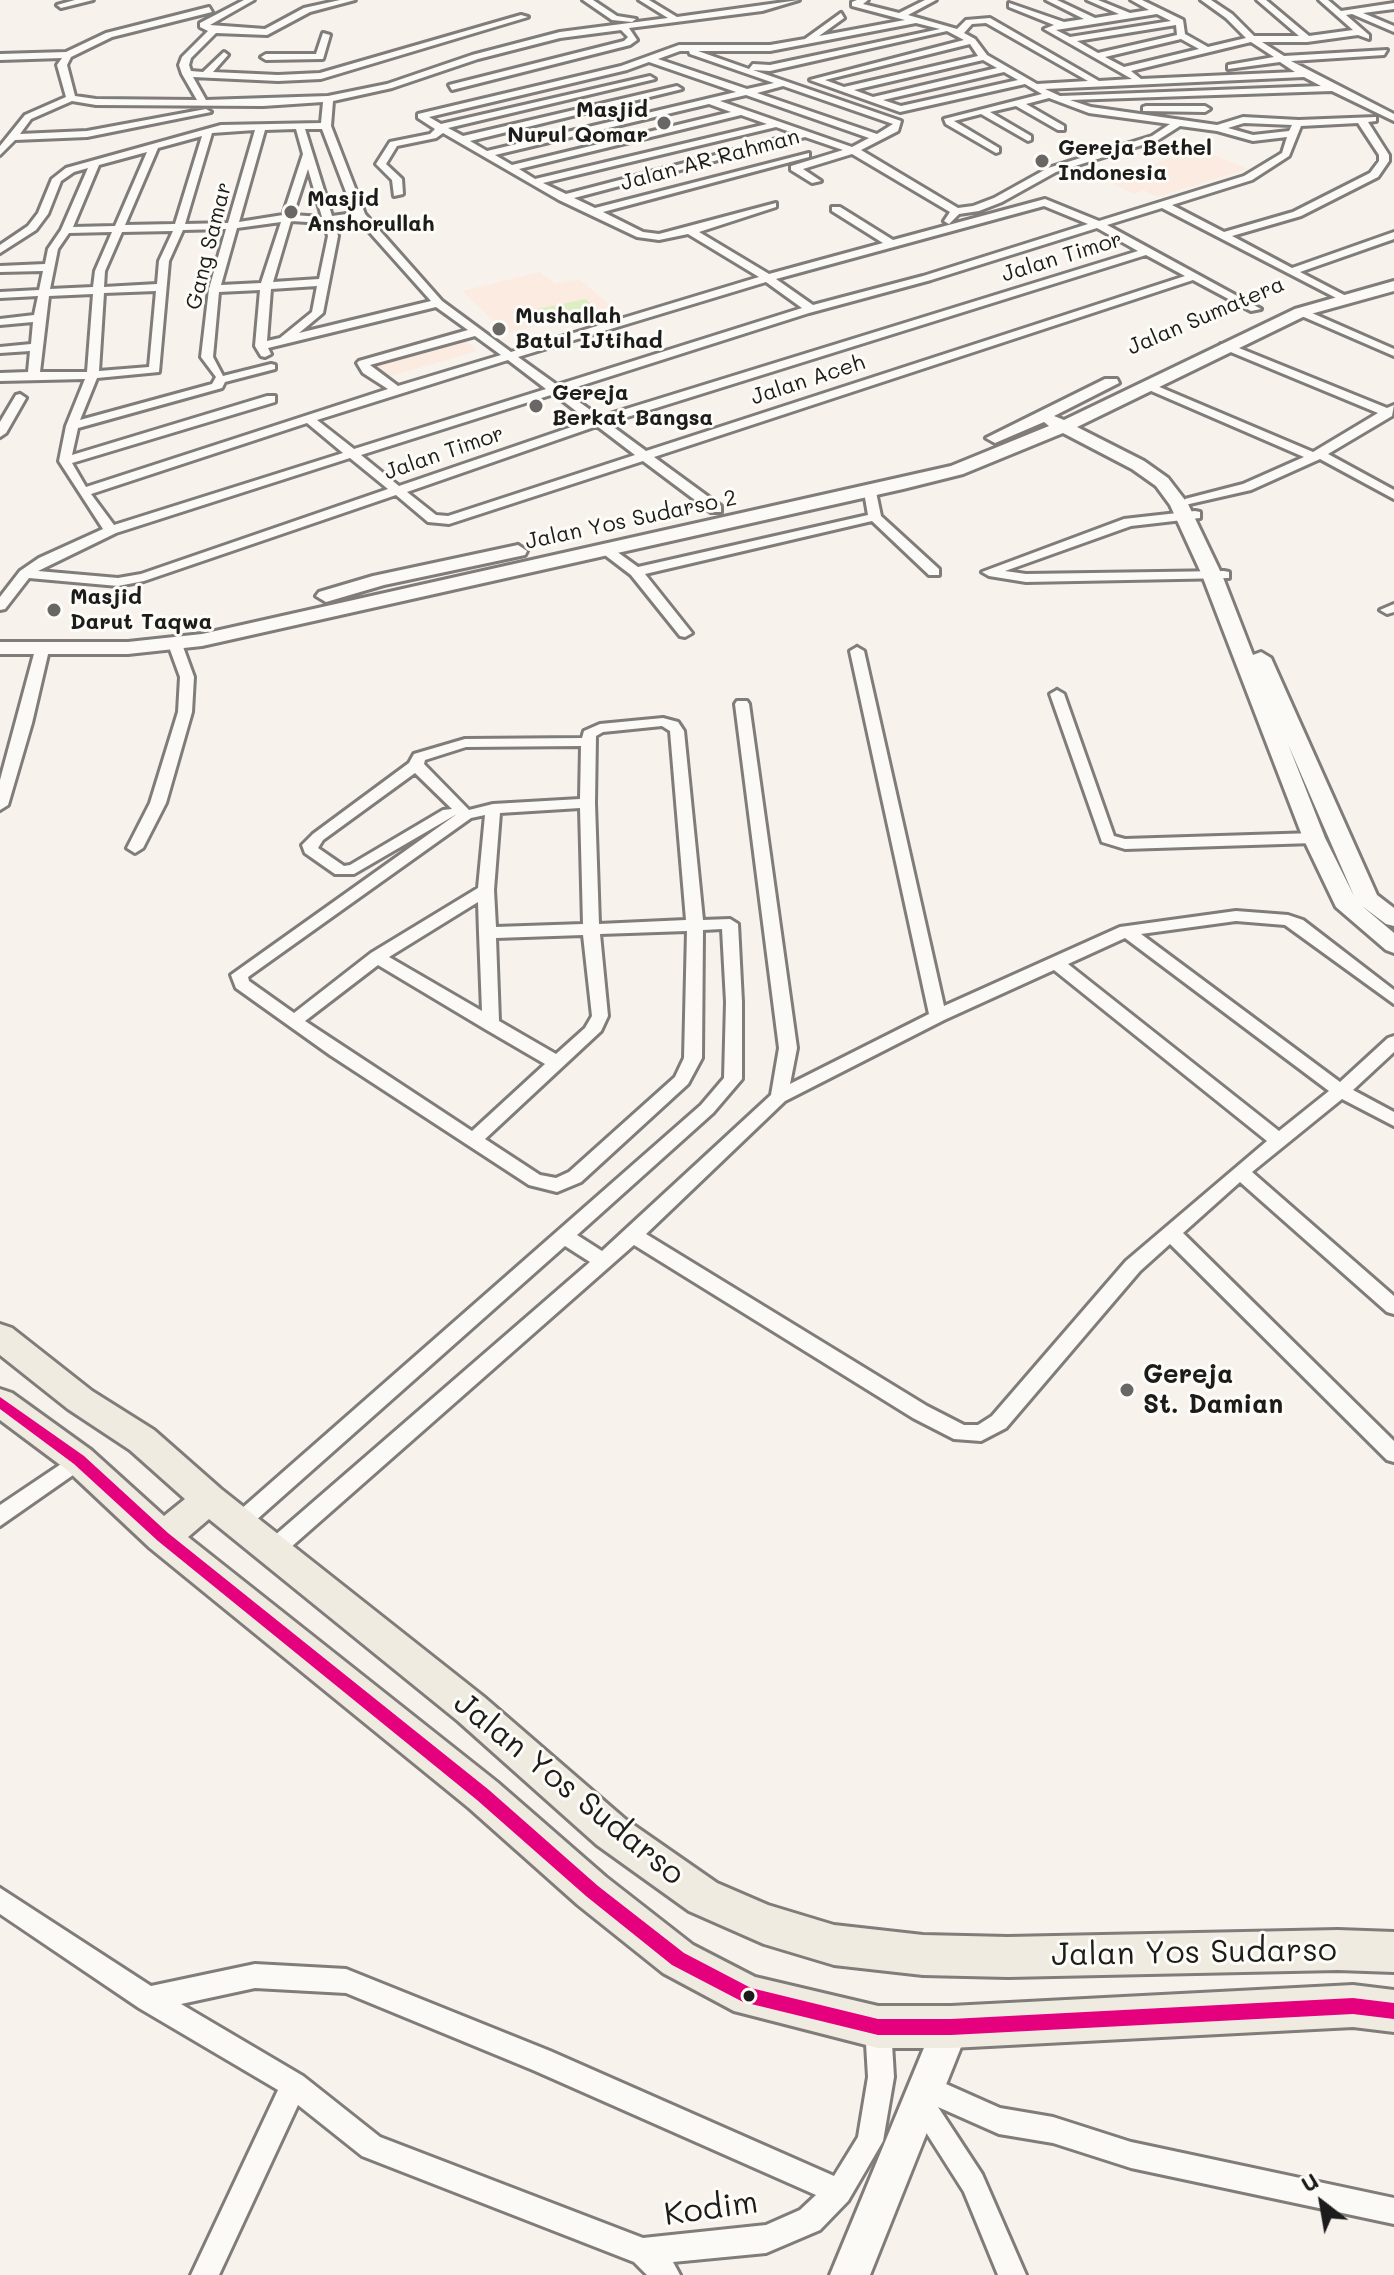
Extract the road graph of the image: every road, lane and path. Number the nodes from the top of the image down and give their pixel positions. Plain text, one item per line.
1 (89, 0) edge
2 (250, 0) edge
3 (349, 0) edge
4 (587, 0) edge
5 (643, 0) edge
6 (749, 0) edge
7 (795, 0) edge
8 (842, 0) edge
9 (932, 0) edge
10 (1050, 0) edge
11 (1091, 0) edge
12 (1137, 0) edge
13 (1205, 0) edge
14 (1261, 0) edge
15 (1323, 0) edge
16 (1384, 0) edge
17 (860, 2) edge
18 (212, 3) edge
19 (61, 5) dead end
20 (1005, 5) edge
21 (1394, 5) edge
22 (707, 6) dead end
23 (762, 8) junction
24 (1161, 11) junction
25 (226, 13) junction
26 (717, 13) junction
27 (1342, 13) junction
28 (1355, 13) junction
29 (1128, 15) junction
30 (841, 16) dead end
31 (524, 17) dead end
32 (670, 17) junction
33 (898, 17) junction
34 (173, 18) junction
35 (913, 21) junction
36 (1095, 21) junction
37 (1180, 22) junction
38 (203, 25) junction
39 (621, 25) junction
40 (1063, 25) junction
41 (1394, 29) edge
42 (214, 30) junction
43 (954, 32) junction
44 (1360, 32) junction
45 (326, 35) dead end
46 (1182, 36) junction
47 (1252, 39) junction
48 (1307, 39) junction
49 (1070, 40) junction
50 (275, 43) dead end
51 (803, 43) junction
52 (973, 44) junction
53 (679, 48) junction
54 (737, 48) junction
55 (1207, 50) junction
56 (1384, 52) junction
57 (68, 55) junction
58 (224, 55) dead end
59 (1096, 56) junction
60 (0, 57) edge
61 (266, 57) junction
62 (984, 57) junction
63 (650, 59) junction
64 (1280, 59) junction
65 (1394, 59) edge
66 (367, 63) junction
67 (624, 68) junction
68 (381, 69) dead end
69 (1006, 69) junction
70 (1122, 70) junction
71 (187, 74) junction
72 (394, 74) dead end
73 (1305, 74) junction
74 (205, 75) junction
75 (254, 78) junction
76 (650, 79) junction
77 (1139, 79) junction
78 (1162, 79) junction
79 (407, 80) junction
80 (1027, 81) junction
81 (1095, 81) junction
82 (786, 83) junction
83 (543, 86) junction
84 (1040, 86) junction
85 (452, 87) dead end
86 (1335, 88) junction
87 (677, 89) junction
88 (842, 90) junction
89 (750, 91) junction
90 (1195, 93) junction
91 (1050, 95) junction
92 (1085, 97) junction
93 (71, 98) junction
94 (565, 98) junction
95 (328, 99) junction
96 (872, 100) junction
97 (710, 101) junction
98 (203, 102) junction
99 (1016, 102) junction
100 (1205, 109) junction
101 (590, 110) junction
102 (982, 111) junction
103 (741, 112) junction
104 (296, 113) dead end
105 (1393, 117) edge
106 (322, 118) junction
107 (1362, 121) junction
108 (616, 122) junction
109 (1178, 123) junction
110 (774, 125) junction
111 (261, 126) junction
112 (300, 127) junction
113 (441, 128) junction
114 (1061, 128) dead end
115 (1213, 128) junction
116 (1296, 128) junction
117 (208, 132) junction
118 (803, 135) junction
119 (641, 136) junction
120 (12, 137) junction
121 (876, 137) junction
122 (1028, 138) dead end
123 (464, 139) junction
124 (837, 146) junction
125 (154, 147) junction
126 (669, 148) junction
127 (996, 150) dead end
128 (851, 151) junction
129 (0, 152) edge
130 (486, 154) junction
131 (307, 155) junction
132 (95, 163) junction
133 (692, 163) junction
134 (511, 168) junction
135 (717, 179) junction
136 (816, 181) dead end
137 (534, 182) junction
138 (398, 194) dead end
139 (563, 198) junction
140 (772, 205) dead end
141 (1164, 205) junction
142 (836, 209) dead end
143 (956, 211) junction
144 (593, 212) junction
145 (360, 215) junction
146 (287, 218) junction
147 (327, 220) junction
148 (1097, 224) junction
149 (232, 226) junction
150 (179, 228) junction
151 (117, 229) junction
152 (66, 230) junction
153 (943, 230) junction
154 (690, 231) junction
155 (1226, 235) junction
156 (1394, 235) edge
157 (893, 245) junction
158 (0, 250) edge
159 (1148, 251) junction
160 (51, 267) junction
161 (0, 269) edge
162 (1293, 271) junction
163 (1194, 276) junction
164 (1394, 276) edge
165 (768, 278) junction
166 (323, 282) junction
167 (266, 286) junction
168 (1394, 286) edge
169 (161, 287) junction
170 (214, 289) junction
171 (101, 291) junction
172 (46, 292) junction
173 (0, 295) edge
174 (1338, 295) junction
175 (438, 303) junction
176 (1255, 309) dead end
177 (812, 310) junction
178 (1301, 312) junction
179 (39, 318) junction
180 (0, 322) edge
181 (475, 332) junction
182 (1210, 336) dead end
183 (284, 340) junction
184 (261, 346) junction
185 (1225, 346) junction
186 (38, 347) junction
187 (0, 350) edge
188 (1394, 353) edge
189 (510, 357) junction
190 (93, 374) junction
191 (218, 374) dead end
192 (34, 375) junction
193 (1138, 375) junction
194 (0, 377) edge
195 (164, 384) junction
196 (397, 390) junction
197 (555, 391) junction
198 (20, 398) dead end
199 (271, 399) dead end
200 (1391, 411) edge
201 (1058, 418) junction
202 (309, 419) junction
203 (598, 422) junction
204 (72, 426) junction
205 (0, 433) edge
206 (355, 454) junction
207 (641, 455) junction
208 (1317, 456) junction
209 (65, 461) junction
210 (397, 490) junction
211 (83, 492) junction
212 (870, 492) junction
213 (1394, 495) edge
214 (716, 509) junction
215 (1190, 511) junction
216 (875, 517) junction
217 (102, 536) junction
218 (620, 537) junction
219 (604, 549) junction
220 (636, 572) junction
221 (934, 572) dead end
222 (25, 574) junction
223 (1218, 575) junction
224 (0, 606) edge
225 (685, 633) dead end
226 (202, 640) junction
227 (175, 644) junction
228 (0, 648) edge
229 (42, 650) junction
230 (857, 651) dead end
231 (1057, 694) dead end
232 (742, 704) dead end
233 (587, 742) junction
234 (416, 765) junction
235 (587, 803) junction
236 (0, 805) edge
237 (493, 809) junction
238 (462, 811) junction
239 (1314, 838) junction
240 (135, 848) dead end
241 (486, 890) junction
242 (1394, 919) edge
243 (695, 925) junction
244 (591, 930) junction
245 (1126, 931) junction
246 (487, 933) junction
247 (1394, 945) edge
248 (377, 957) junction
249 (1055, 962) junction
250 (1394, 998) edge
251 (938, 1016) junction
252 (294, 1021) junction
253 (491, 1025) junction
254 (1394, 1042) edge
255 (557, 1063) junction
256 (1341, 1091) junction
257 (779, 1097) junction
258 (1394, 1120) edge
259 (474, 1139) junction
260 (1279, 1141) junction
261 (1240, 1172) junction
262 (1171, 1233) junction
263 (633, 1235) junction
264 (563, 1236) junction
265 (604, 1261) junction
266 (1394, 1307) edge
267 (0, 1337) edge
268 (80, 1400) junction
269 (0, 1402) edge
270 (37, 1428) junction
271 (1394, 1454) edge
272 (79, 1460) junction
273 (209, 1499) junction
274 (0, 1517) edge
275 (239, 1523) junction
276 (163, 1537) junction
277 (274, 1549) junction
278 (0, 1900) edge
279 (1394, 1952) edge
280 (148, 1999) junction
281 (1394, 2011) edge
282 (878, 2027) junction
283 (951, 2027) junction
284 (294, 2085) junction
285 (924, 2096) junction
286 (839, 2192) junction
287 (1394, 2211) edge
288 (643, 2252) junction
289 (205, 2275) edge
290 (666, 2275) edge
291 (850, 2275) edge
292 (1012, 2275) edge

1 - 19 street
2 - 25 street
3 - 42 street
4 - 32 street
5 - 32 street
6 - 23 street
7 - 23 street
8 - 17 street
9 - 33 street
10 - 36 street
11 - 29 street
12 - 24 street
13 - 47 street
14 - 48 street
15 - 27 street
16 - 21 street
17 - 33 street
18 - 25 street
18 - 34 street
20 - 40 street
21 - 28 street
22 - 26 street
23 - 26 street
24 - 29 street
24 - 37 street
25 - 38 street
26 - 32 street
27 - 28 street
27 - 44 street
28 - 41 street
29 - 36 street
30 - 51 street
31 - 66 street
32 - 39 street
33 - 35 street
34 - 38 street
34 - 57 street
35 - 43 street
35 - 51 street
36 - 40 street
37 - 46 street
37 - 49 street
38 - 42 street
39 - 79 street
39 - 85 street
40 - 49 street
42 - 71 street
43 - 52 street
43 - 54 street
43 - 81 street
44 - 48 street
44 - 56 street
45 - 61 street
46 - 55 street
46 - 59 street
47 - 48 street
47 - 55 street
47 - 64 street
49 - 59 street
50 - 61 street
51 - 54 street
52 - 62 street
52 - 84 street
52 - 88 street
53 - 54 street
53 - 63 street
53 - 82 street
55 - 70 street
56 - 64 street
56 - 65 street
57 - 60 street
57 - 93 street
58 - 74 street
59 - 70 street
61 - 75 street
62 - 69 street
62 - 88 street
63 - 67 street
63 - 89 street
64 - 73 street
64 - 78 street
66 - 68 street
66 - 75 street
67 - 76 street
67 - 83 street
69 - 80 street
69 - 96 street
70 - 77 street
71 - 74 street
71 - 98 street
72 - 79 street
73 - 78 street
73 - 86 street
74 - 75 street
76 - 87 street
76 - 94 street
77 - 78 street
77 - 81 street
79 - 95 street
80 - 91 street
80 - 96 street
81 - 84 street
82 - 89 street
82 - 121 street
83 - 94 street
83 - 113 street
84 - 92 street
86 - 90 street
86 - 105 street
87 - 97 street
87 - 101 street
88 - 96 street
89 - 97 street
89 - 121 street
90 - 92 street
90 - 100 street
91 - 99 street
91 - 109 street
92 - 100 street
93 - 98 street
93 - 120 street
94 - 101 street
94 - 113 street
95 - 98 street
95 - 106 street
97 - 103 street
97 - 108 street
99 - 102 street
99 - 114 street
100 - 115 street
101 - 108 street
101 - 123 street
102 - 122 street
102 - 127 street
103 - 110 street
103 - 119 street
104 - 120 street
105 - 107 street
106 - 112 street
106 - 145 street
107 - 116 street
107 - 155 street
108 - 119 street
108 - 130 street
109 - 115 street
109 - 143 street
110 - 118 street
110 - 126 street
111 - 112 street
111 - 117 street
111 - 149 street, Gang Samar
112 - 131 street
113 - 123 street
113 - 138 street
115 - 116 street
115 - 116 street
116 - 141 street
117 - 125 street
117 - 150 street
118 - 124 street
118 - 133 street
119 - 126 street
119 - 134 street
120 - 129 street
121 - 128 street
123 - 130 street
124 - 128 street
124 - 135 street, Jalan AR Rahman
125 - 132 street
125 - 151 street
126 - 133 street
126 - 137 street
128 - 136 street
128 - 143 street
130 - 134 street
131 - 146 street
131 - 147 street
132 - 152 street
132 - 158 street
133 - 135 street
133 - 139 street
134 - 137 street
135 - 144 street, Jalan AR Rahman
137 - 139 street
139 - 144 street
140 - 154 street
141 - 148 street
141 - 155 street
142 - 157 street
143 - 153 street
144 - 154 street
145 - 147 street
145 - 175 street
146 - 147 street
146 - 149 street
146 - 167 street
147 - 166 street
148 - 153 street
148 - 159 street
148 - 177 street
149 - 150 street
149 - 170 street, Gang Samar
150 - 151 street
150 - 169 street
151 - 152 street
151 - 171 street
152 - 160 street
153 - 157 street
154 - 165 street
155 - 162 street
156 - 162 street
157 - 165 street
159 - 163 street
159 - 203 street, Jalan Timor
160 - 161 street
160 - 172 street
162 - 174 street
163 - 176 street
163 - 207 street, Jalan Aceh
164 - 174 main road, Jalan Sumatera
165 - 177 street
165 - 189 street
166 - 167 street
166 - 183 street
167 - 170 street
167 - 184 street
168 - 174 main road, Jalan Sumatera
169 - 171 street
169 - 195 street
170 - 191 street, Gang Samar
171 - 172 street
171 - 190 street
172 - 173 street
172 - 179 street
174 - 178 main road, Jalan Sumatera
174 - 182 main road, Jalan Sumatera
175 - 181 street
175 - 183 street
177 - 197 street
178 - 185 main road, Jalan Sumatera
178 - 188 street
179 - 180 street
179 - 186 street
181 - 189 street
181 - 196 street
183 - 184 street
184 - 195 street
185 - 193 main road, Jalan Sumatera
185 - 200 street
186 - 187 street
186 - 192 street
189 - 196 street
189 - 197 street
190 - 192 street
190 - 195 street
190 - 204 street
192 - 194 street
193 - 201 main road, Jalan Sumatera
193 - 201 main road, Jalan Sumatera
193 - 208 street
195 - 204 street
196 - 202 street
197 - 203 street
197 - 206 street
198 - 205 street
199 - 209 street
200 - 208 street
201 - 212 main road, Jalan Yos Sudarso 2
201 - 214 main road, Jalan Yos Sudarso 2
201 - 215 main road
202 - 206 street, Jalan Aceh
202 - 211 street
203 - 207 street
203 - 210 street, Jalan Timor
204 - 209 street
206 - 210 street, Jalan Aceh
206 - 217 street
207 - 210 street, Jalan Aceh
207 - 214 street
208 - 213 street
208 - 215 street
209 - 211 street
210 - 222 street, Jalan Timor
211 - 217 street
212 - 216 street
212 - 218 main road, Jalan Yos Sudarso 2
214 - 218 main road, Jalan Yos Sudarso 2
215 - 223 main road
215 - 223 street
216 - 220 street
216 - 221 street
217 - 222 street
218 - 219 main road, Jalan Yos Sudarso 2
218 - 226 main road, Jalan Yos Sudarso 2
219 - 220 street
219 - 226 main road, Jalan Yos Sudarso 2
220 - 225 street
222 - 224 street
223 - 239 main road
223 - 242 main road
226 - 227 main road, Jalan Yos Sudarso 2
227 - 229 main road, Jalan Yos Sudarso 2
227 - 240 street
228 - 229 main road, Jalan Yos Sudarso 2
229 - 236 street
230 - 251 street
231 - 239 street
232 - 257 street
233 - 234 street
233 - 235 street
233 - 243 street
234 - 238 street
234 - 238 street
235 - 237 street
235 - 244 street
237 - 238 street
237 - 241 street
238 - 252 street
239 - 247 main road
241 - 246 street
241 - 248 street
243 - 244 street
243 - 259 street
243 - 264 street
244 - 246 street
244 - 255 street
245 - 249 street
245 - 250 street
245 - 256 street
246 - 253 street
248 - 252 street
248 - 253 street
249 - 251 street
249 - 260 street
251 - 257 street
252 - 259 street
253 - 255 street
254 - 256 street
255 - 259 street
256 - 258 street
256 - 260 street
257 - 263 street
260 - 261 street
261 - 262 street
261 - 266 street
262 - 263 street
262 - 271 street
263 - 265 street
264 - 265 street
264 - 275 street
265 - 277 street
267 - 268 main road, Jalan Yos Sudarso
268 - 270 main road
268 - 273 main road, Jalan Yos Sudarso
269 - 270 main road, Jalan Yos Sudarso
270 - 272 main road, Jalan Yos Sudarso
272 - 274 street
272 - 276 main road, Jalan Yos Sudarso
273 - 275 main road, Jalan Yos Sudarso
273 - 276 main road
275 - 277 main road, Jalan Yos Sudarso
276 - 282 main road, Jalan Yos Sudarso
277 - 279 main road, Jalan Yos Sudarso
278 - 280 street
280 - 284 street
280 - 286 street
281 - 283 main road, Jalan Yos Sudarso
282 - 283 main road, Jalan Yos Sudarso
282 - 286 street, Kodim
283 - 285 main road
284 - 288 street
284 - 289 street
285 - 287 street
285 - 291 main road
285 - 292 street
286 - 288 street, Kodim
288 - 290 street

